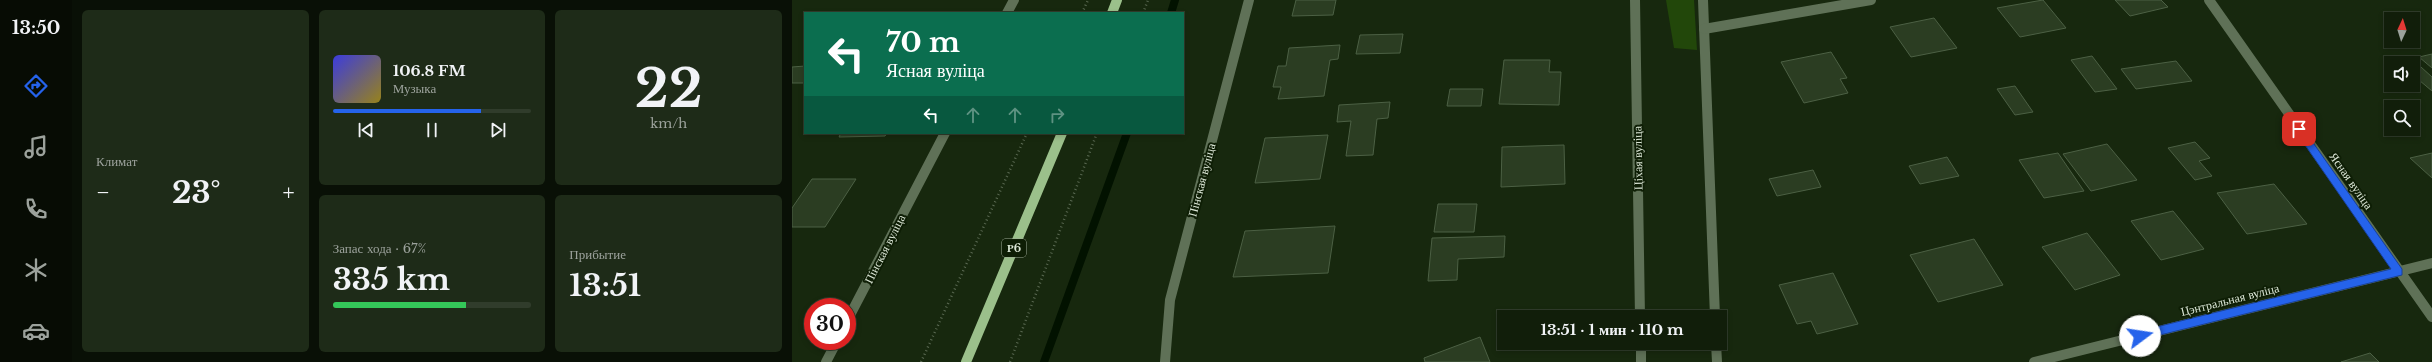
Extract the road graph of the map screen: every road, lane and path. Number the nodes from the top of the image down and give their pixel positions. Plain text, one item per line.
1 (1014, 0) edge
2 (1088, 0) edge
3 (1117, 0) edge
4 (1148, 0) edge
5 (1249, 0) edge
6 (1635, 0) edge
7 (1703, 0) edge
8 (1871, 0) edge
9 (2208, 0) edge
10 (1008, 12) edge
11 (1082, 12) edge
12 (1112, 12) edge
13 (1143, 12) edge
14 (1704, 29) junction
15 (944, 134) edge
16 (1027, 134) edge
17 (1062, 134) edge
18 (1097, 134) edge
19 (2432, 264) edge
20 (2398, 272) junction
21 (856, 305) edge
22 (1640, 310) edge
23 (1715, 310) edge
24 (2432, 317) edge
25 (832, 350) edge
26 (1641, 350) edge
27 (1716, 350) edge
28 (826, 362) edge
29 (921, 362) edge
30 (966, 362) edge
31 (1010, 362) edge
32 (1165, 362) edge
33 (1641, 362) edge
34 (1717, 362) edge
35 (2034, 362) edge

1 - 10 street
2 - 11 path
3 - 12 main road
4 - 13 path
5 - 32 street, Пінская вуліца
6 - 22 street, Ціхая вуліца
7 - 14 street
8 - 14 street
9 - 20 street, Ясная вуліца
14 - 23 street
15 - 21 street, Пінская вуліца
16 - 29 path
17 - 30 main road, Р6
18 - 31 path
19 - 20 street, Цэнтральная вуліца
20 - 24 street, Ясная вуліца
20 - 35 street, Цэнтральная вуліца
25 - 28 street
26 - 33 street
27 - 34 street

